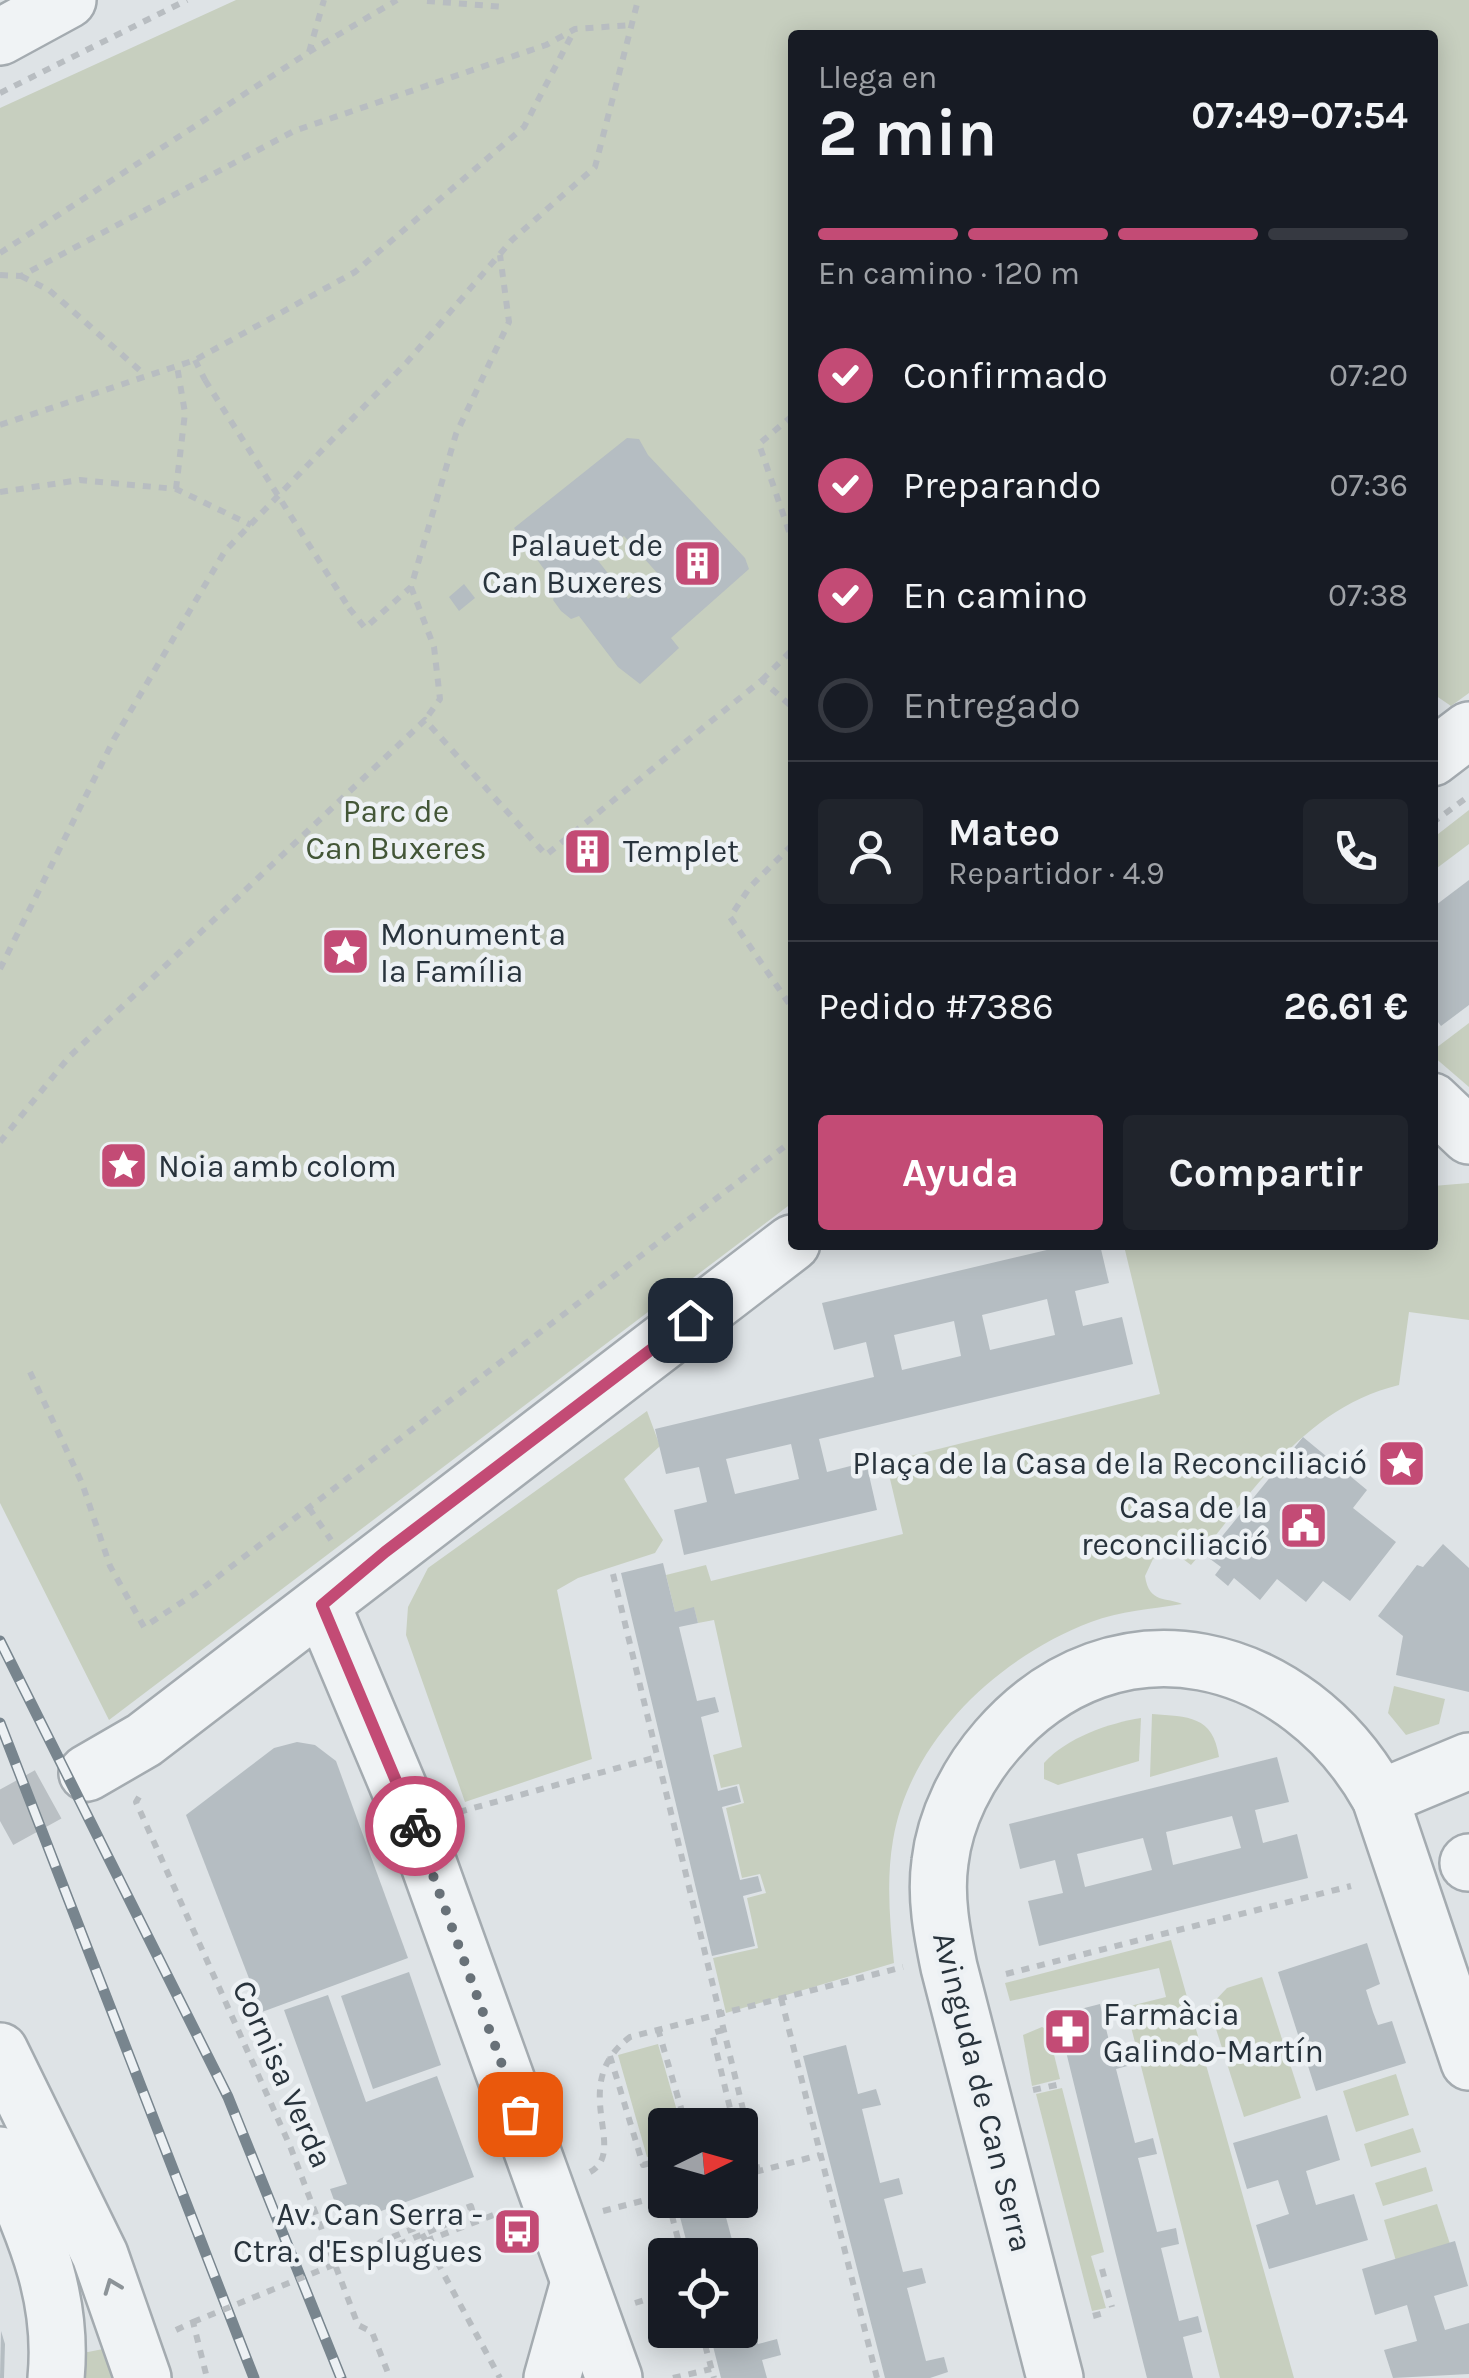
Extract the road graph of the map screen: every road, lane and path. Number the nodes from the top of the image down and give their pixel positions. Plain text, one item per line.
1 (187, 0) edge
2 (324, 0) edge
3 (397, 0) edge
4 (638, 0) edge
5 (427, 1) edge
6 (51, 3) edge
7 (504, 6) dead end
8 (632, 25) junction
9 (575, 29) junction
10 (0, 37) edge
11 (309, 52) junction
12 (0, 93) edge
13 (0, 253) edge
14 (500, 254) junction
15 (0, 275) edge
16 (21, 276) junction
17 (195, 360) junction
18 (177, 366) junction
19 (146, 376) junction
20 (788, 420) edge
21 (0, 425) edge
22 (176, 489) junction
23 (0, 492) edge
24 (251, 525) junction
25 (788, 528) edge
26 (411, 587) junction
27 (788, 654) edge
28 (762, 680) junction
29 (788, 703) edge
30 (425, 720) junction
31 (1469, 730) edge
32 (1438, 753) edge
33 (1469, 796) edge
34 (1438, 819) edge
35 (788, 849) edge
36 (0, 969) edge
37 (788, 1002) edge
38 (1438, 1107) edge
39 (1469, 1136) edge
40 (0, 1142) edge
41 (788, 1144) edge
42 (788, 1245) edge
43 (30, 1372) dead end
44 (309, 1508) junction
45 (340, 1553) dead end
46 (613, 1574) dead end
47 (322, 1605) junction
48 (657, 1757) junction
49 (1469, 1761) edge
50 (87, 1773) tunnel mouth
51 (146, 1787) dead end
52 (1380, 1798) junction
53 (458, 1812) dead end
54 (1351, 1886) dead end
55 (1451, 1945) edge
56 (904, 1967) dead end
57 (1006, 1974) dead end
58 (781, 1998) junction
59 (719, 2014) junction
60 (658, 2029) junction
61 (723, 2030) junction
62 (0, 2051) edge
63 (610, 2056) junction
64 (1469, 2062) edge
65 (1060, 2084) dead end
66 (1033, 2090) dead end
67 (681, 2108) edge
68 (730, 2108) edge
69 (742, 2108) edge
70 (820, 2155) junction
71 (0, 2156) edge
72 (648, 2164) edge
73 (758, 2171) edge
74 (589, 2173) dead end
75 (648, 2201) edge
76 (510, 2208) dead end
77 (603, 2210) dead end
78 (424, 2238) junction
79 (370, 2250) junction
80 (1102, 2269) dead end
81 (579, 2282) junction
82 (648, 2300) edge
83 (636, 2304) dead end
84 (1112, 2307) dead end
85 (1104, 2313) dead end
86 (1092, 2316) dead end
87 (193, 2322) junction
88 (179, 2329) dead end
89 (706, 2348) edge
90 (712, 2374) edge
91 (56, 2378) edge
92 (143, 2378) edge
93 (207, 2378) edge
94 (390, 2378) edge
95 (500, 2378) edge
96 (552, 2378) edge
97 (614, 2378) edge
98 (672, 2378) edge
99 (877, 2378) edge
100 (1055, 2378) edge

1 - 12 path
2 - 11 path
3 - 11 path
4 - 8 path
5 - 7 path
6 - 10 street
8 - 9 path
8 - 14 path
9 - 16 path
9 - 17 path
11 - 13 path
14 - 24 path
14 - 26 path
15 - 16 path
16 - 19 path
17 - 18 path
17 - 26 path, bridge
18 - 19 path
18 - 22 path
19 - 21 path
20 - 25 path
22 - 23 path
22 - 24 path
24 - 36 path
26 - 30 path
27 - 28 path
28 - 29 path
28 - 30 path
30 - 40 path
31 - 32 street
33 - 34 path
35 - 37 path
38 - 39 street
41 - 44 path
42 - 47 street
43 - 44 path
44 - 45 path
46 - 48 path
47 - 50 street
47 - 81 street
48 - 53 path
48 - 59 path
49 - 52 street
51 - 94 path, Cornisa Verda
52 - 55 street, Avinguda de Can Serra
52 - 100 street, Avinguda de Can Serra
54 - 57 path
55 - 64 street, Avinguda de Can Serra
56 - 58 path
58 - 59 path
58 - 70 path
59 - 60 path
59 - 61 path
60 - 63 path
60 - 67 path
61 - 68 path
61 - 69 path
92 -> 62 street
63 - 72 path
63 - 74 path
65 - 66 path
70 - 73 path
70 - 99 path
71 - 91 street
75 - 77 path
76 - 78 path
78 - 79 path
78 - 79 path
78 - 95 path
79 - 87 path, bridge
80 - 84 path
81 - 96 street
81 - 97 street
82 - 83 path
85 - 86 path
87 - 88 path
87 - 93 path
89 - 90 path
90 - 98 path

